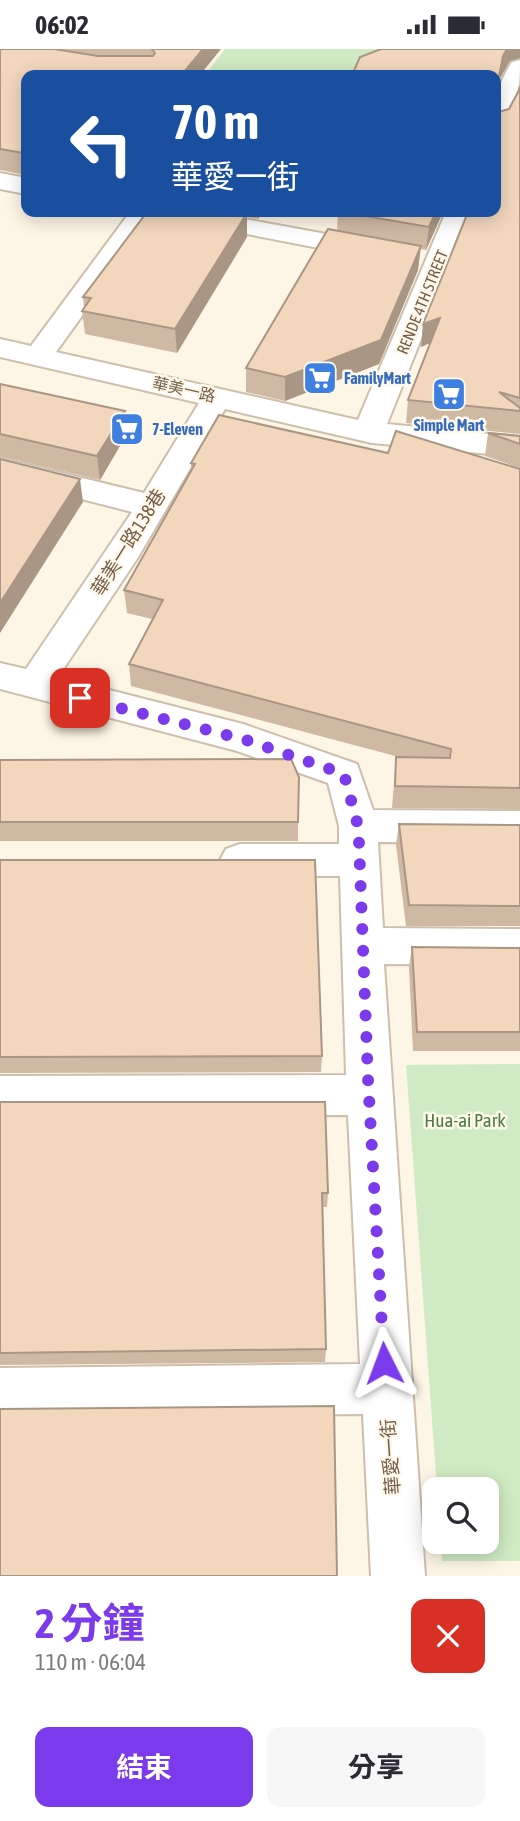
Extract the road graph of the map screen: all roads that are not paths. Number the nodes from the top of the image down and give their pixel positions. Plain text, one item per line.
1 (520, 67) edge
2 (501, 111) edge
3 (0, 181) edge
4 (21, 185) edge
5 (139, 217) edge
6 (191, 217) edge
7 (454, 217) edge
8 (415, 258) junction
9 (0, 348) edge
10 (38, 356) junction
11 (218, 396) junction
12 (368, 432) junction
13 (520, 447) edge
14 (0, 468) edge
15 (495, 473) edge
16 (152, 506) junction
17 (17, 681) edge
18 (520, 827) edge
19 (359, 843) junction
20 (208, 860) edge
21 (364, 946) junction
22 (520, 947) edge
23 (369, 1095) junction
24 (0, 1096) edge
25 (386, 1389) junction
26 (0, 1393) edge
27 (398, 1576) edge

1 - 2 street
3 - 4 street
5 - 10 street
6 - 8 street
7 - 8 street, RENDE 4TH STREET
8 - 12 street, RENDE 4TH STREET
9 - 10 street, 華美一路
10 - 11 street, 華美一路
11 - 12 street, 華美一路
11 - 16 street, 華美一路138巷
12 - 13 street, 華美一路
12 - 15 street, 華美一路
14 - 16 street
16 - 17 street, 華美一路138巷
17 - 19 street, 華愛一街
18 - 19 street
19 - 20 street
19 - 21 street, 華愛一街
21 - 22 street
21 - 23 street, 華愛一街
23 - 24 street
23 - 25 street, 華愛一街
25 - 26 street
25 - 27 street, 華愛一街

